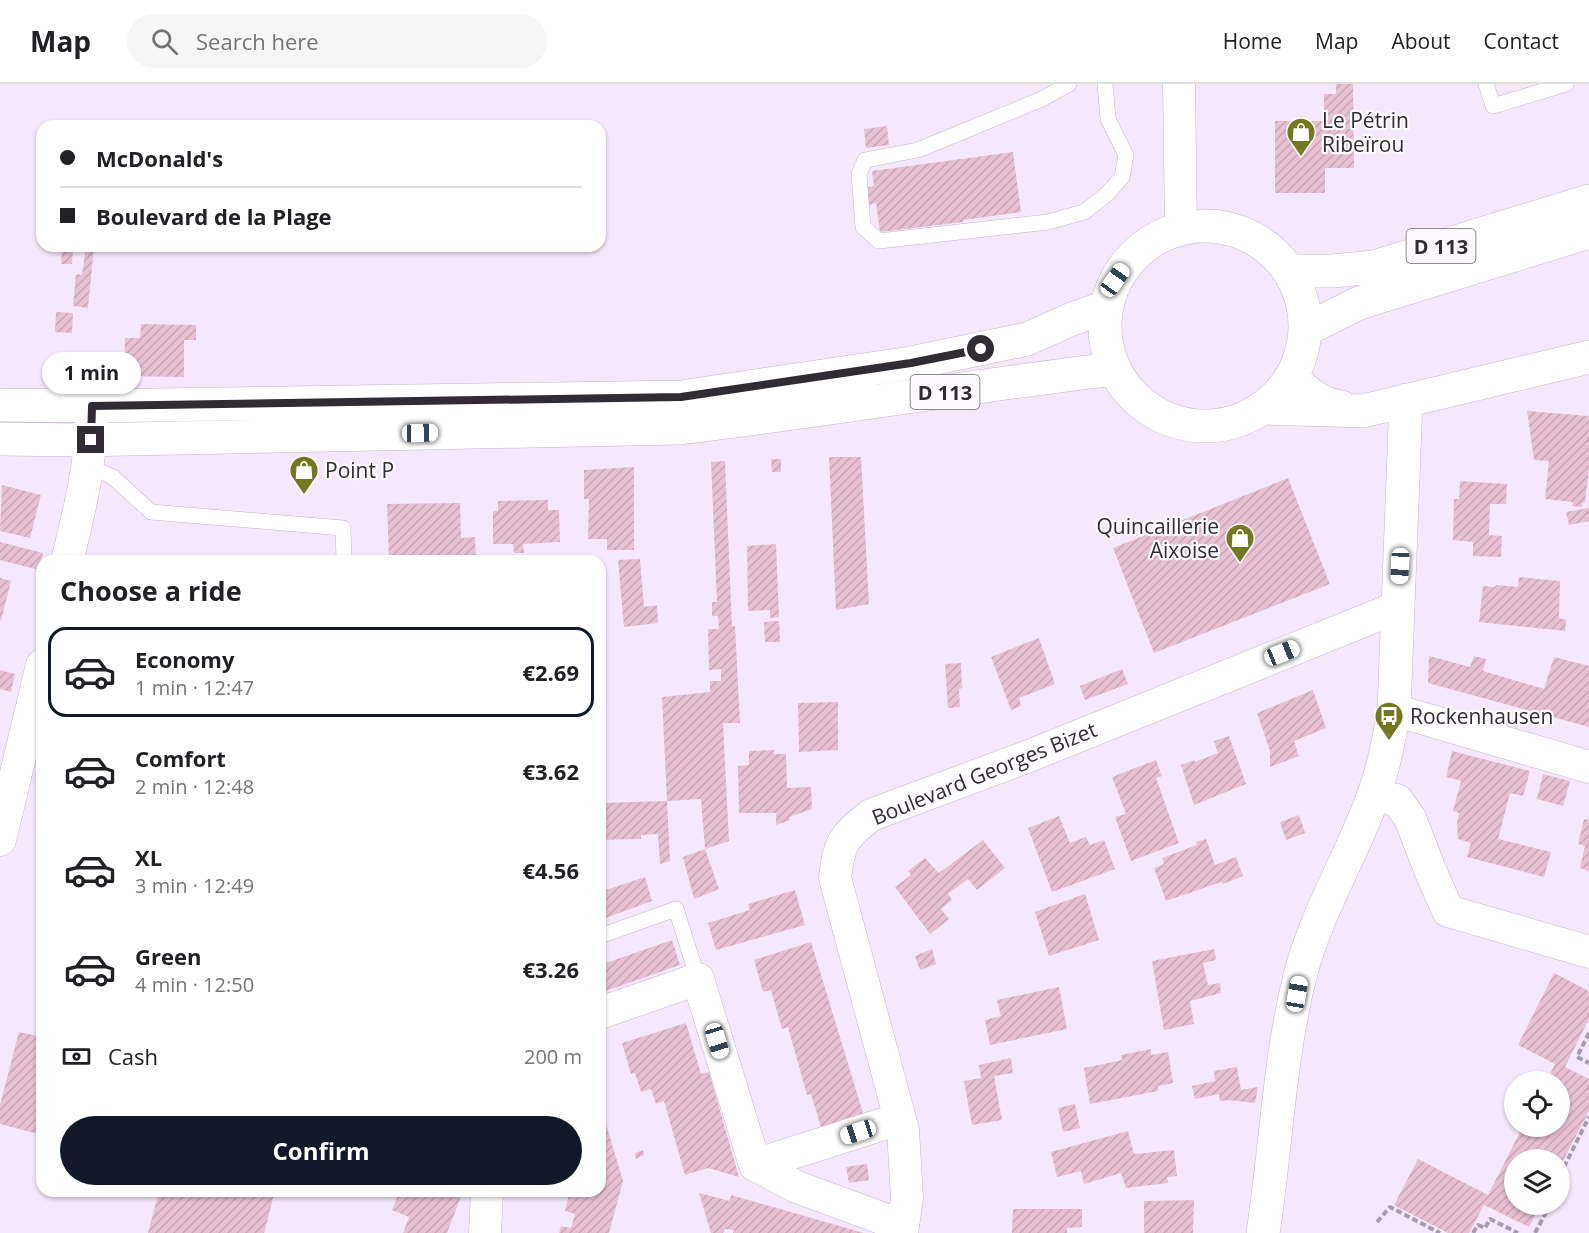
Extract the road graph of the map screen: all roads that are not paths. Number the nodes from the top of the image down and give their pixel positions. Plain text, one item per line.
1 (1069, 84) edge
2 (1105, 84) edge
3 (1179, 84) edge
4 (1486, 84) edge
5 (1566, 84) edge
6 (1589, 201) edge
7 (1181, 228) junction
8 (1589, 232) edge
9 (1289, 271) junction
10 (1106, 307) junction
11 (1305, 330) junction
12 (1589, 357) edge
13 (1114, 369) junction
14 (1291, 376) junction
15 (1406, 400) junction
16 (0, 405) edge
17 (92, 406) junction
18 (1262, 408) junction
19 (1363, 411) junction
20 (0, 439) edge
21 (89, 452) junction
22 (68, 555) edge
23 (344, 555) edge
24 (1398, 608) junction
25 (36, 690) edge
26 (1394, 710) junction
27 (1589, 767) edge
28 (1373, 796) junction
29 (0, 840) edge
30 (606, 934) edge
31 (1589, 952) edge
32 (698, 979) junction
33 (606, 1011) edge
34 (899, 1119) junction
35 (755, 1165) junction
36 (487, 1197) edge
37 (902, 1230) edge
38 (485, 1233) edge
39 (1263, 1233) edge

1 - 2 lane
3 - 7 street
4 - 5 lane
6 - 9 main road, D 113
7 - 9 main road
7 - 10 main road
8 - 11 main road, D 113
9 - 11 main road
10 - 13 main road
10 - 17 main road, D 113
11 - 14 main road
12 - 15 main road
13 - 18 main road
13 - 21 main road, D 113
14 - 18 main road
14 - 19 main road
15 - 19 main road
15 - 24 main road
16 - 17 main road, D 113
17 - 21 street
18 - 19 main road
20 - 21 main road, D 113
21 - 22 street
21 - 23 lane
24 - 26 main road
24 - 34 street, Boulevard Georges Bizet
25 - 29 street
26 - 27 street
26 - 28 main road
28 - 31 street
28 - 39 main road
30 - 32 lane
32 - 33 street
32 - 35 street
34 - 35 street
34 - 37 street, Boulevard Georges Bizet
35 - 37 street, Boulevard Georges Bizet
36 - 38 street

